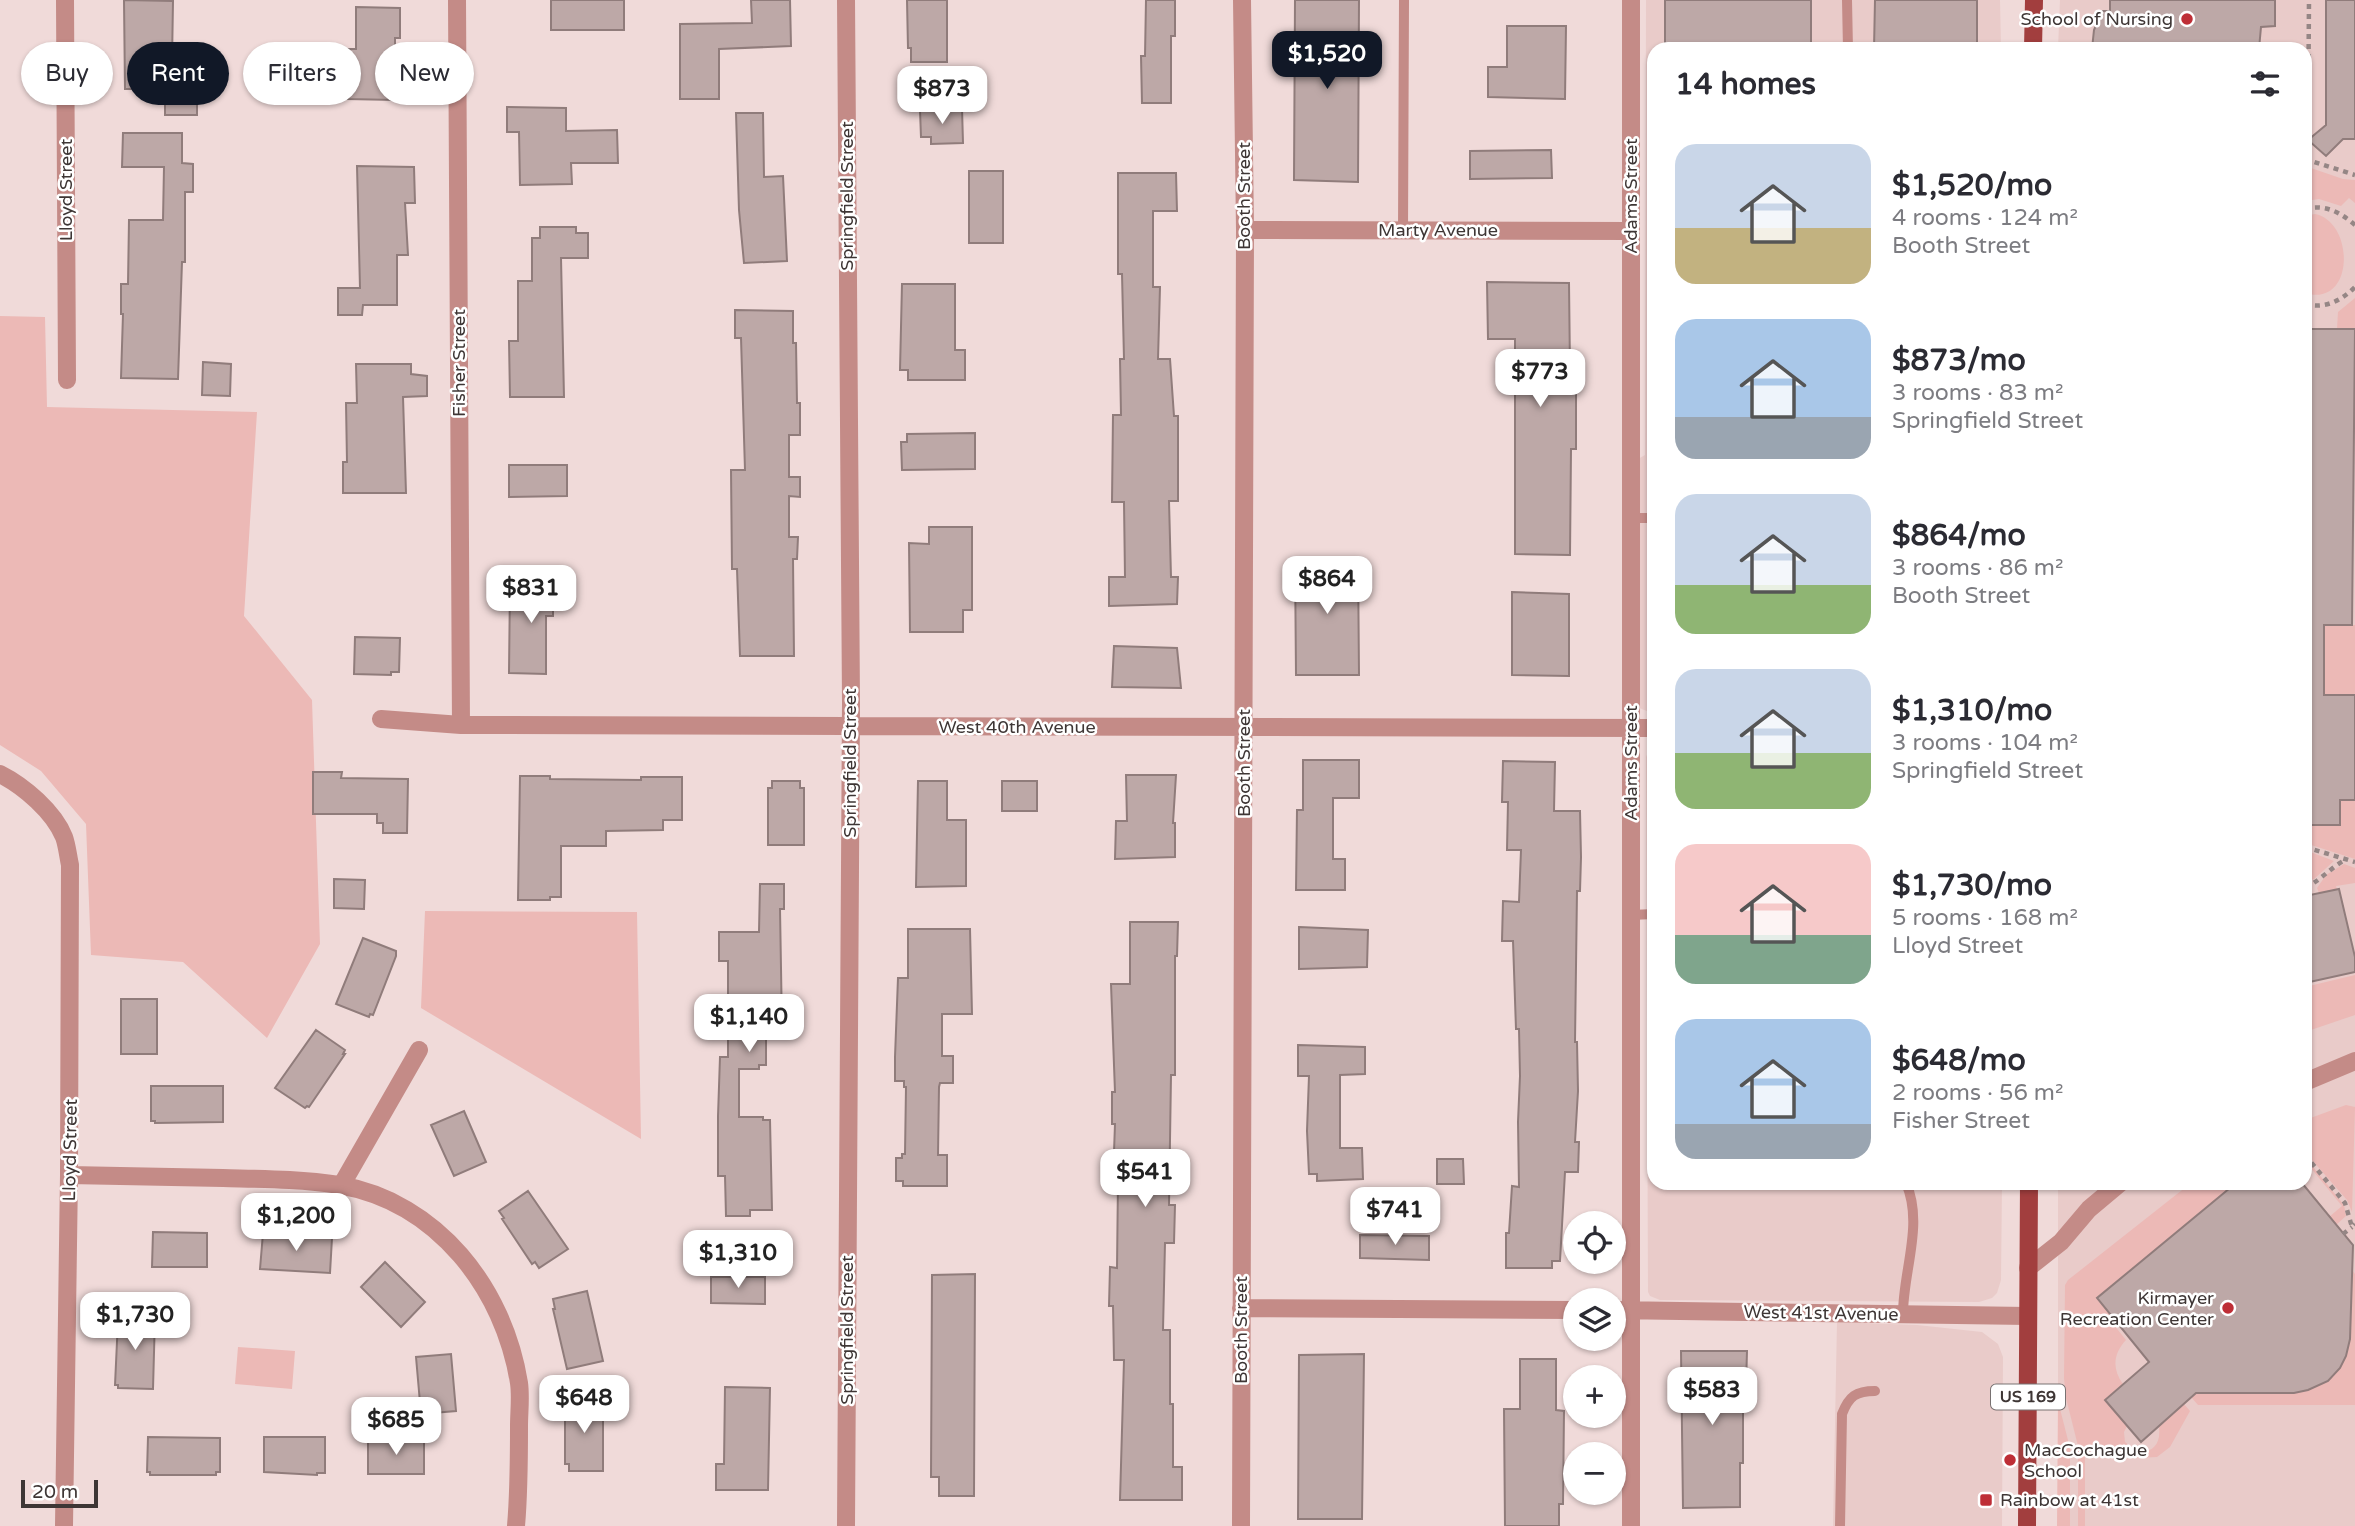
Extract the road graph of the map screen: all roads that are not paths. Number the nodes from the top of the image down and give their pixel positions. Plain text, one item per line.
1 (65, 0) edge
2 (457, 0) edge
3 (846, 0) edge
4 (1242, 0) edge
5 (1404, 0) edge
6 (1631, 0) edge
7 (1847, 0) edge
8 (2034, 0) edge
9 (1848, 42) edge
10 (2033, 42) edge
11 (1245, 230) junction
12 (1404, 230) junction
13 (1631, 231) junction
14 (67, 380) dead end
15 (1631, 518) junction
16 (1647, 518) edge
17 (381, 719) dead end
18 (461, 725) junction
19 (851, 726) junction
20 (1244, 728) junction
21 (1631, 728) junction
22 (1647, 729) edge
23 (0, 774) edge
24 (1647, 914) edge
25 (1631, 915) junction
26 (419, 1050) dead end
27 (2355, 1062) edge
28 (2312, 1079) edge
29 (69, 1174) junction
30 (341, 1186) junction
31 (1909, 1190) edge
32 (2029, 1190) edge
33 (2112, 1190) edge
34 (2028, 1268) junction
35 (1623, 1288) edge
36 (1241, 1308) junction
37 (1563, 1310) edge
38 (1626, 1310) edge
39 (1903, 1314) junction
40 (2028, 1316) junction
41 (1625, 1351) edge
42 (1875, 1391) dead end
43 (65, 1526) edge
44 (516, 1526) edge
45 (846, 1526) edge
46 (1241, 1526) edge
47 (1631, 1526) edge
48 (1840, 1526) edge
49 (2027, 1526) edge

1 - 14 street, Lloyd Street
2 - 18 street, Fisher Street
3 - 19 street, Springfield Street
4 - 11 street, Booth Street
5 - 12 lane
6 - 13 street, Adams Street
7 - 9 lane
8 - 10 main road
11 - 12 street, Marty Avenue
11 - 20 street, Booth Street
12 - 13 street, Marty Avenue
13 - 15 street, Adams Street
15 - 16 lane
15 - 21 street, Adams Street
17 - 18 street, West 40th Avenue
18 - 19 street, West 40th Avenue
19 - 20 street, West 40th Avenue
19 - 45 street, Springfield Street
20 - 21 street, West 40th Avenue
20 - 36 street, Booth Street
21 - 22 street, West 40th Avenue
21 - 25 street, Adams Street
23 - 29 street, Lloyd Street
24 - 25 lane
25 - 35 street, Adams Street
26 - 30 street
27 - 28 street
29 - 30 street
29 - 43 street, Lloyd Street
30 - 44 street
31 - 39 lane
32 - 34 main road, US 169
33 - 34 street
34 - 40 main road, US 169
36 - 37 street
36 - 46 street, Booth Street
38 - 39 street, West 41st Avenue
39 - 40 street, West 41st Avenue
40 - 49 main road, US 169
41 - 47 street, Adams Street
42 - 48 lane

